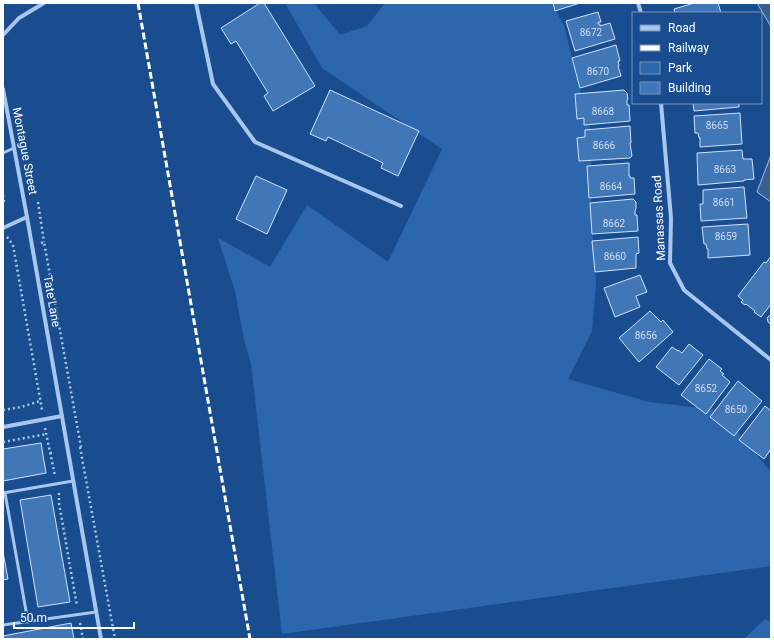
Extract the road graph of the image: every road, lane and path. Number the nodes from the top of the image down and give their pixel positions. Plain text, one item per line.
1 (44, 3) edge
2 (196, 3) edge
3 (3, 35) edge
4 (3, 89) edge
5 (661, 104) edge
6 (14, 148) junction
7 (3, 153) edge
8 (3, 195) edge
9 (38, 202) dead end
10 (3, 203) edge
11 (401, 206) dead end
12 (27, 217) junction
13 (3, 228) edge
14 (44, 242) junction
15 (39, 243) dead end
16 (771, 360) edge
17 (40, 401) junction
18 (3, 410) edge
19 (62, 416) junction
20 (44, 419) junction
21 (3, 426) edge
22 (47, 434) junction
23 (3, 442) edge
24 (81, 447) junction
25 (75, 448) dead end
26 (50, 453) junction
27 (55, 453) dead end
28 (73, 481) junction
29 (58, 484) junction
30 (4, 493) edge
31 (96, 612) junction
32 (79, 614) junction
33 (28, 622) junction
34 (3, 625) edge
35 (83, 639) edge
36 (101, 639) edge
37 (115, 639) edge

1 - 3 street
2 - 11 street
4 - 6 street, Montague Street
5 - 16 street, Manassas Road
6 - 7 lane
6 - 12 street, Montague Street
8 - 10 path
9 - 14 path
12 - 13 street
12 - 19 street, Tate Lane
13 - 17 path
14 - 15 path
14 - 24 path
17 - 18 path
17 - 20 path
19 - 20 street
19 - 28 street, Tate Lane
20 - 21 street
20 - 22 path
22 - 23 path
22 - 26 path
24 - 25 path
24 - 37 path
26 - 27 path
26 - 29 path
28 - 29 lane
28 - 31 street, Tate Lane
29 - 30 lane
29 - 32 path
30 - 33 lane
31 - 32 lane
31 - 36 street, Tate Lane
32 - 33 lane
32 - 35 path
33 - 34 lane

